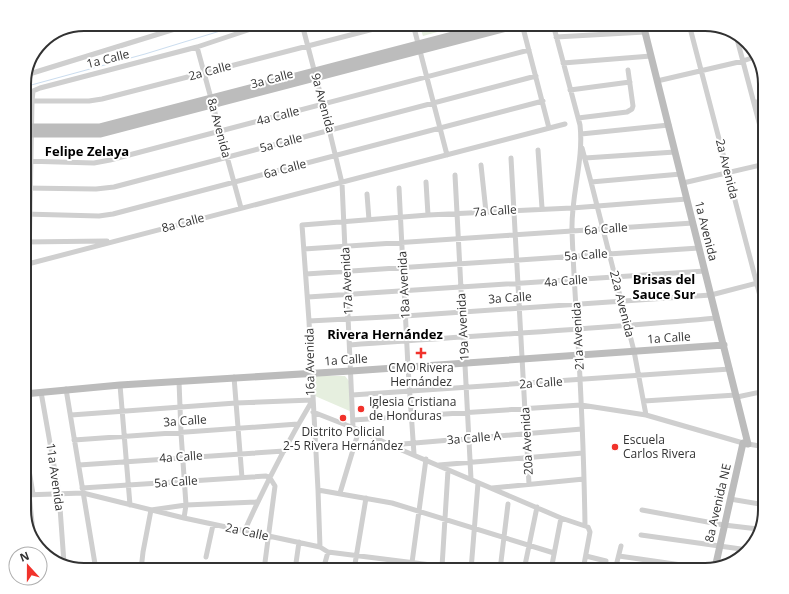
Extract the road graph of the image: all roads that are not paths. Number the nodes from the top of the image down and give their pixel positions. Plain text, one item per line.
1 (168, 31) edge
2 (245, 31) edge
3 (304, 31) edge
4 (363, 31) edge
5 (415, 31) edge
6 (472, 31) edge
7 (490, 31) edge
8 (524, 31) edge
9 (554, 31) edge
10 (691, 31) edge
11 (359, 32) joint
12 (645, 32) joint
13 (556, 37) junction
14 (738, 43) edge
15 (308, 46) junction
16 (197, 47) junction
17 (418, 47) junction
18 (529, 50) junction
19 (651, 56) junction
20 (751, 58) edge
21 (743, 61) junction
22 (563, 63) junction
23 (628, 70) dead end
24 (701, 70) junction
25 (32, 73) edge
26 (204, 73) junction
27 (315, 75) junction
28 (536, 76) junction
29 (426, 78) junction
30 (657, 80) junction
31 (630, 82) junction
32 (570, 90) junction
33 (752, 96) junction
34 (32, 100) junction
35 (542, 101) junction
36 (212, 102) junction
37 (324, 104) junction
38 (433, 104) junction
39 (758, 106) edge
40 (31, 108) edge
41 (578, 118) junction
42 (758, 119) edge
43 (566, 124) dead end
44 (669, 125) junction
45 (439, 128) junction
46 (549, 128) junction
47 (31, 131) edge
48 (220, 131) junction
49 (330, 131) junction
50 (581, 134) junction
51 (581, 147) junction
52 (538, 150) dead end
53 (675, 152) junction
54 (447, 155) junction
55 (336, 156) junction
56 (227, 158) junction
57 (511, 158) dead end
58 (585, 158) junction
59 (31, 161) edge
60 (482, 165) dead end
61 (758, 166) edge
62 (727, 173) junction
63 (681, 174) junction
64 (455, 175) dead end
65 (233, 182) junction
66 (342, 182) junction
67 (426, 182) dead end
68 (591, 182) junction
69 (683, 183) junction
70 (31, 188) edge
71 (400, 188) dead end
72 (367, 194) dead end
73 (687, 199) junction
74 (597, 205) junction
75 (241, 208) junction
76 (542, 208) junction
77 (572, 208) junction
78 (514, 210) junction
79 (486, 212) junction
80 (31, 214) edge
81 (457, 214) junction
82 (428, 215) junction
83 (401, 217) junction
84 (369, 220) junction
85 (344, 222) junction
86 (693, 223) junction
87 (302, 225) joint
88 (604, 229) junction
89 (572, 231) junction
90 (515, 234) junction
91 (458, 238) junction
92 (116, 241) junction
93 (31, 242) edge
94 (402, 242) junction
95 (345, 247) junction
96 (699, 248) junction
97 (304, 249) junction
98 (609, 254) junction
99 (573, 256) junction
100 (517, 260) junction
101 (31, 264) edge
102 (460, 264) junction
103 (403, 267) junction
104 (346, 271) junction
105 (705, 271) junction
106 (306, 274) junction
107 (615, 278) junction
108 (574, 280) junction
109 (756, 283) junction
110 (518, 284) junction
111 (461, 287) junction
112 (758, 290) edge
113 (404, 291) junction
114 (347, 294) junction
115 (711, 295) junction
116 (308, 297) junction
117 (621, 302) junction
118 (576, 305) junction
119 (519, 309) junction
120 (462, 312) junction
121 (405, 316) junction
122 (717, 318) junction
123 (348, 319) junction
124 (309, 322) junction
125 (627, 326) junction
126 (577, 330) junction
127 (521, 333) junction
128 (464, 336) junction
129 (406, 341) junction
130 (350, 345) junction
131 (724, 345) junction
132 (634, 351) junction
133 (579, 355) junction
134 (522, 359) junction
135 (465, 362) junction
136 (408, 367) junction
137 (730, 369) junction
138 (351, 371) junction
139 (312, 374) junction
140 (640, 376) junction
141 (234, 377) junction
142 (580, 380) junction
143 (179, 381) junction
144 (524, 384) junction
145 (120, 385) junction
146 (467, 388) junction
147 (66, 389) junction
148 (41, 392) junction
149 (409, 392) junction
150 (758, 392) edge
151 (31, 393) edge
152 (352, 395) junction
153 (736, 396) junction
154 (312, 400) junction
155 (644, 401) junction
156 (236, 403) junction
157 (581, 405) junction
158 (180, 407) junction
159 (525, 409) junction
160 (122, 411) junction
161 (314, 412) junction
162 (468, 413) junction
163 (70, 415) junction
164 (646, 415) junction
165 (411, 416) junction
166 (353, 420) junction
167 (298, 424) junction
168 (356, 428) junction
169 (238, 429) junction
170 (582, 429) junction
171 (181, 433) junction
172 (526, 434) junction
173 (124, 437) junction
174 (469, 438) junction
175 (74, 440) junction
176 (413, 443) junction
177 (746, 443) junction
178 (390, 445) junction
179 (758, 446) edge
180 (284, 450) junction
181 (583, 453) junction
182 (239, 454) junction
183 (414, 454) junction
184 (183, 457) junction
185 (528, 458) junction
186 (426, 459) junction
187 (126, 462) junction
188 (470, 462) junction
189 (79, 465) junction
190 (438, 465) junction
191 (448, 470) junction
192 (242, 478) junction
193 (270, 478) junction
194 (471, 479) junction
195 (584, 479) junction
196 (185, 482) junction
197 (478, 483) junction
198 (529, 484) junction
199 (129, 486) junction
200 (491, 488) junction
201 (318, 490) junction
202 (82, 491) junction
203 (340, 493) junction
204 (59, 494) junction
205 (31, 495) edge
206 (366, 498) junction
207 (730, 499) junction
208 (257, 502) junction
209 (508, 504) dead end
210 (758, 504) edge
211 (130, 505) junction
212 (186, 505) junction
213 (537, 507) junction
214 (151, 510) junction
215 (420, 510) junction
216 (642, 510) dead end
217 (184, 518) junction
218 (561, 518) junction
219 (446, 520) junction
220 (213, 525) junction
221 (585, 525) junction
222 (724, 525) junction
223 (475, 529) junction
224 (754, 529) edge
225 (244, 532) junction
226 (641, 535) dead end
227 (269, 536) junction
228 (504, 537) junction
229 (299, 542) junction
230 (530, 545) junction
231 (621, 546) dead end
232 (720, 546) junction
233 (320, 547) junction
234 (741, 549) edge
235 (328, 552) junction
236 (554, 553) junction
237 (356, 556) junction
238 (586, 556) junction
239 (619, 556) junction
240 (206, 557) dead end
241 (64, 559) edge
242 (384, 560) junction
243 (606, 561) dead end
244 (716, 562) edge
245 (95, 563) edge
246 (142, 563) edge
247 (265, 563) edge
248 (296, 563) edge
249 (324, 563) edge
250 (355, 563) edge
251 (383, 563) edge
252 (412, 563) joint
253 (441, 563) edge
254 (472, 563) edge
255 (501, 563) edge
256 (526, 563) edge
257 (552, 563) edge
258 (584, 563) edge
259 (618, 563) edge
260 (667, 563) edge

1 - 25 street
2 - 16 street
3 - 15 street, 9a Avenida
4 - 11 street, 2a Calle
5 - 17 street
6 - 17 street, 3a Calle
7 - 17 street, 3a Calle
8 - 18 street
9 - 13 street
10 - 24 street, 2a Avenida
11 - 15 street, 2a Calle
12 - 13 street
12 - 19 street, 1a Avenida
13 - 22 street
14 - 21 street
15 - 26 street, 2a Calle
15 - 27 street, 9a Avenida
16 - 26 street, 8a Avenida
16 - 34 street, 1a Calle
17 - 27 street, 3a Calle
17 - 29 street
18 - 28 street
18 - 29 street, 4a Calle
19 - 22 street
19 - 30 street, 1a Avenida
20 - 21 street
21 - 24 street
21 - 33 street
22 - 32 street
23 - 31 street
24 - 30 street
24 - 62 street, 2a Avenida
26 - 34 street, 2a Calle
26 - 36 street, 8a Avenida
27 - 36 street, 3a Calle
27 - 37 street, 9a Avenida
28 - 35 street
28 - 38 street, 5a Calle
29 - 37 street, 4a Calle
29 - 38 street
30 - 44 street, 1a Avenida
31 - 32 street
31 - 41 street
32 - 41 street
33 - 39 street
33 - 42 street
34 - 40 street
35 - 45 street, 6a Calle
35 - 46 street
36 - 47 street, 3a Calle
36 - 48 street, 8a Avenida
37 - 48 street, 4a Calle
37 - 49 street, 9a Avenida
38 - 45 street
38 - 49 street, 5a Calle
41 - 50 street
43 - 46 street, 8a Calle
44 - 50 street
44 - 53 street, 1a Avenida
45 - 54 street
45 - 55 street, 6a Calle
46 - 54 street, 8a Calle
48 - 56 street, 8a Avenida
48 - 59 street, 4a Calle
49 - 55 street, 9a Avenida
49 - 56 street, 5a Calle
50 - 51 street
51 - 58 street, 22a Avenida
51 - 77 street, 21a Avenida
52 - 76 street
53 - 58 street
53 - 63 street, 1a Avenida
54 - 66 street, 8a Calle
55 - 65 street, 6a Calle
55 - 66 street, 9a Avenida
56 - 65 street, 8a Avenida
56 - 70 street, 5a Calle
57 - 78 street, 20a Avenida
58 - 68 street, 22a Avenida
60 - 79 street
61 - 62 street
62 - 69 street
62 - 109 street, 2a Avenida
63 - 68 street
63 - 69 street, 1a Avenida
64 - 81 street, 19a Avenida
65 - 75 street, 8a Avenida
65 - 80 street, 6a Calle
66 - 75 street, 8a Calle
66 - 85 street, 17a Avenida
67 - 82 street
68 - 74 street, 22a Avenida
69 - 73 street, 1a Avenida
71 - 83 street, 18a Avenida
72 - 84 street
73 - 74 street, 7a Calle
73 - 86 street, 1a Avenida
74 - 77 street, 7a Calle
74 - 88 street, 22a Avenida
75 - 92 street, 8a Calle
76 - 77 street, 7a Calle
76 - 78 street, 7a Calle
77 - 89 street, 21a Avenida
78 - 79 street, 7a Calle
78 - 90 street, 20a Avenida
79 - 81 street, 7a Calle
81 - 82 street, 7a Calle
81 - 91 street, 19a Avenida
82 - 83 street, 7a Calle
83 - 84 street, 7a Calle
83 - 94 street, 18a Avenida
84 - 85 street, 7a Calle
85 - 87 street, 7a Calle
85 - 95 street, 17a Avenida
86 - 88 street, 6a Calle
86 - 96 street, 1a Avenida
87 - 97 street, 16a Avenida
88 - 89 street, 6a Calle
88 - 98 street, 22a Avenida
89 - 90 street, 6a Calle
89 - 99 street, 21a Avenida
90 - 91 street, 6a Calle
90 - 100 street, 20a Avenida
91 - 94 street, 6a Calle
91 - 102 street, 19a Avenida
92 - 93 street
92 - 101 street, 8a Calle
94 - 95 street, 6a Calle
94 - 103 street, 18a Avenida
95 - 97 street, 6a Calle
95 - 104 street, 17a Avenida
96 - 98 street, 5a Calle
96 - 105 street, 1a Avenida
97 - 106 street, 16a Avenida
98 - 99 street, 5a Calle
98 - 107 street, 22a Avenida
99 - 100 street, 5a Calle
99 - 108 street, 21a Avenida
100 - 102 street, 5a Calle
100 - 110 street, 20a Avenida
102 - 103 street, 5a Calle
102 - 111 street, 19a Avenida
103 - 104 street, 5a Calle
103 - 113 street, 18a Avenida
104 - 106 street, 5a Calle
104 - 114 street, 17a Avenida
105 - 107 street, 4a Calle
105 - 115 street, 1a Avenida
106 - 116 street, 16a Avenida
107 - 108 street, 4a Calle
107 - 117 street, 22a Avenida
108 - 110 street, 4a Calle
108 - 118 street, 21a Avenida
109 - 112 street, 2a Avenida
109 - 115 street, 3a Calle
110 - 111 street, 4a Calle
110 - 119 street, 20a Avenida
111 - 113 street, 4a Calle
111 - 120 street, 19a Avenida
113 - 114 street, 4a Calle
113 - 121 street, 18a Avenida
114 - 116 street, 4a Calle
114 - 123 street, 17a Avenida
115 - 117 street, 3a Calle
115 - 122 street, 1a Avenida
116 - 124 street, 16a Avenida
117 - 118 street, 3a Calle
117 - 125 street, 22a Avenida
118 - 119 street, 3a Calle
118 - 126 street, 21a Avenida
119 - 120 street, 3a Calle
119 - 127 street, 20a Avenida
120 - 121 street, 3a Calle
120 - 128 street, 19a Avenida
121 - 123 street, 3a Calle
121 - 129 street, 18a Avenida
122 - 125 street
122 - 131 street, 1a Avenida
123 - 124 street, 3a Calle
123 - 130 street, 17a Avenida
124 - 139 street, 16a Avenida
125 - 126 street
125 - 132 street, 22a Avenida
126 - 127 street
126 - 133 street, 21a Avenida
127 - 128 street
127 - 134 street, 20a Avenida
128 - 129 street
128 - 135 street, 19a Avenida
129 - 130 street
129 - 136 street, 18a Avenida
130 - 138 street, 17a Avenida
131 - 132 street, 1a Calle
131 - 137 street, 1a Avenida
132 - 133 street, 1a Calle
132 - 140 street, 22a Avenida
133 - 134 street, 1a Calle
133 - 142 street, 21a Avenida
134 - 135 street, 1a Calle
134 - 144 street, 20a Avenida
135 - 136 street, 1a Calle
135 - 146 street, 19a Avenida
136 - 138 street, 1a Calle
136 - 149 street, 18a Avenida
137 - 140 street, 2a Calle
137 - 153 street, 1a Avenida
138 - 139 street, 1a Calle
138 - 152 street, 17a Avenida
139 - 141 street, 1a Calle
139 - 154 street, 16a Avenida
140 - 142 street, 2a Calle
140 - 155 street, 22a Avenida
141 - 143 street, 1a Calle
141 - 156 street
142 - 144 street, 2a Calle
142 - 157 street, 21a Avenida
143 - 145 street, 1a Calle
143 - 158 street
144 - 146 street, 2a Calle
144 - 159 street, 20a Avenida
145 - 147 street, 1a Calle
145 - 160 street
146 - 149 street, 2a Calle
146 - 162 street, 19a Avenida
147 - 148 street
147 - 163 street
148 - 151 street
148 - 204 street, 11a Avenida
149 - 152 street, 2a Calle
149 - 165 street, 18a Avenida
150 - 153 street
152 - 166 street, 17a Avenida
153 - 155 street
153 - 177 street, 1a Avenida
154 - 156 street
154 - 161 street
154 - 167 street, 16a Avenida
155 - 164 street, 22a Avenida
156 - 158 street
156 - 169 street
157 - 159 street
157 - 164 street
157 - 170 street, 21a Avenida
158 - 160 street
158 - 171 street
159 - 162 street
159 - 172 street, 20a Avenida
160 - 163 street
160 - 173 street
161 - 168 street
161 - 201 street
162 - 165 street
162 - 174 street, 19a Avenida
163 - 175 street
164 - 177 street
165 - 166 street
165 - 176 street, 18a Avenida
166 - 168 street, 17a Avenida
167 - 169 street, 3a Calle
167 - 180 street, 16a Avenida
168 - 178 street
168 - 203 street
169 - 171 street, 3a Calle
169 - 182 street
170 - 172 street, 3a Calle A
170 - 181 street, 21a Avenida
171 - 173 street, 3a Calle
171 - 184 street
172 - 174 street, 3a Calle A
172 - 185 street, 20a Avenida
173 - 175 street, 3a Calle
173 - 187 street
174 - 176 street, 3a Calle A
174 - 188 street, 19a Avenida
175 - 189 street
176 - 178 street, 3a Calle A
176 - 183 street, 18a Avenida
177 - 179 street
177 - 207 street, 8a Avenida NE
178 - 183 street
180 - 182 street, 4a Calle
180 - 193 street, 16a Avenida
181 - 185 street
181 - 195 street, 21a Avenida
182 - 184 street, 4a Calle
182 - 192 street
183 - 186 street
184 - 187 street, 4a Calle
184 - 196 street
185 - 188 street
185 - 198 street, 20a Avenida
186 - 190 street
186 - 215 street
187 - 189 street, 4a Calle
187 - 199 street
188 - 190 street
188 - 194 street, 19a Avenida
189 - 202 street
190 - 191 street
191 - 194 street
191 - 219 street
192 - 193 street, 5a Calle
192 - 196 street, 5a Calle
193 - 208 street, 16a Avenida
193 - 227 street
194 - 197 street
195 - 198 street
195 - 221 street, 21a Avenida
196 - 199 street, 5a Calle
196 - 212 street
197 - 200 street
197 - 223 street
198 - 200 street
199 - 202 street, 5a Calle
199 - 211 street
200 - 213 street
201 - 203 street
201 - 233 street
202 - 204 street, 2a Calle
202 - 211 street, 2a Calle
202 - 245 street
203 - 206 street
204 - 205 street, 2a Calle
204 - 241 street, 11a Avenida
206 - 215 street
206 - 237 street
207 - 210 street
207 - 222 street, 8a Avenida NE
208 - 212 street
208 - 225 street, 16a Avenida
209 - 228 street
211 - 214 street, 2a Calle
212 - 214 street
212 - 217 street
213 - 218 street
213 - 230 street
214 - 217 street, 2a Calle
214 - 246 street
215 - 219 street
215 - 252 street
216 - 222 street
217 - 220 street, 2a Calle
218 - 221 street
218 - 236 street
219 - 223 street
219 - 253 street
220 - 225 street, 2a Calle
220 - 240 street
221 - 238 street, 21a Avenida
222 - 224 street
222 - 232 street, 8a Avenida NE
223 - 228 street
223 - 254 street
225 - 227 street, 2a Calle
226 - 232 street
227 - 229 street, 2a Calle
227 - 247 street
228 - 230 street
228 - 255 street
229 - 233 street, 2a Calle
229 - 248 street
230 - 236 street
230 - 256 street
231 - 239 street
232 - 234 street
232 - 244 street, 8a Avenida NE
233 - 235 street, 2a Calle
235 - 237 street, 2a Calle
235 - 249 street
236 - 257 street
237 - 242 street, 2a Calle
237 - 250 street
238 - 243 street
238 - 258 street, 21a Avenida
239 - 259 street
239 - 260 street
242 - 251 street
242 - 252 street, 2a Calle

